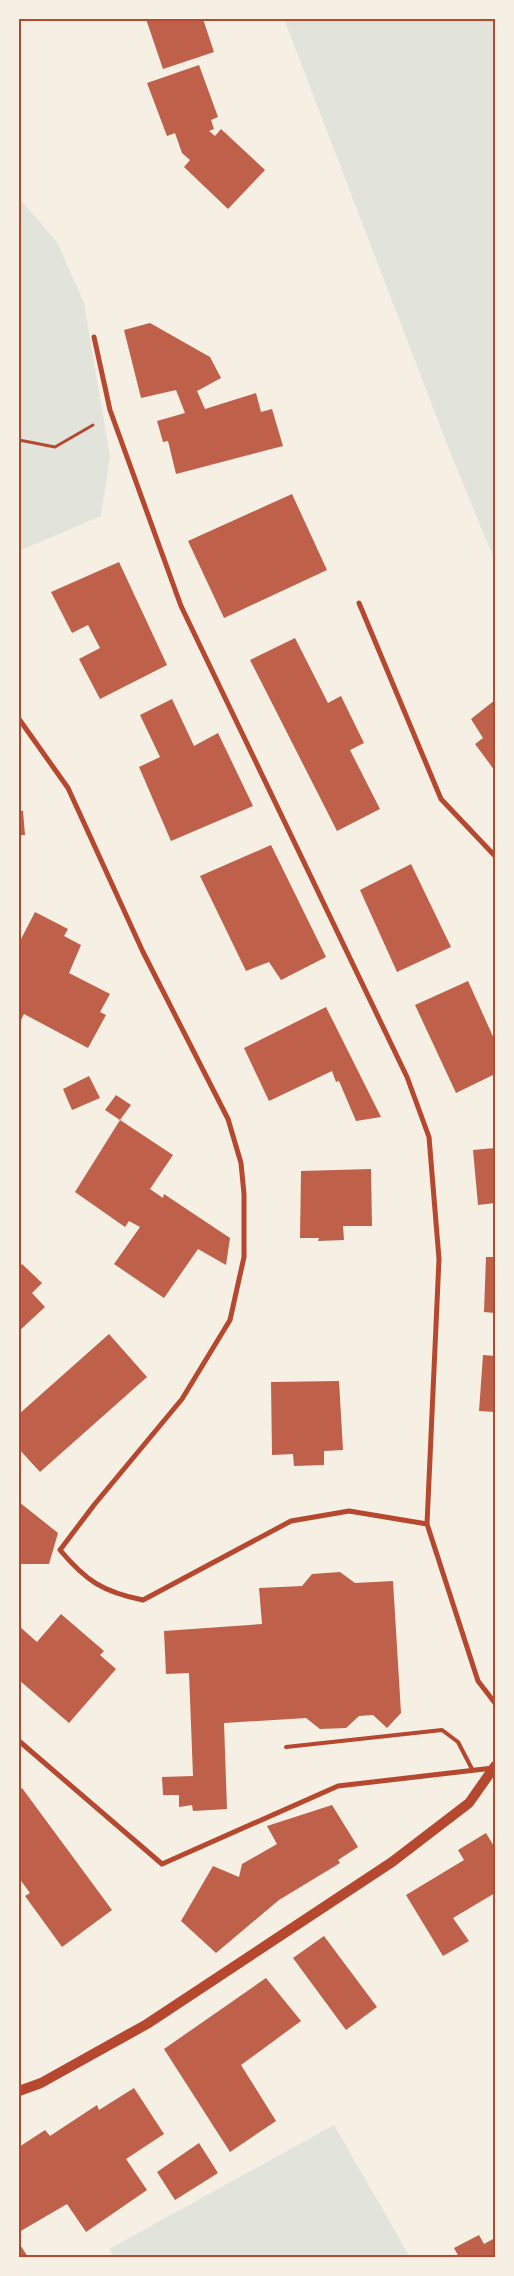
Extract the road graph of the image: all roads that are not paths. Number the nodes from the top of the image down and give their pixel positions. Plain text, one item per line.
1 (94, 337) dead end
2 (359, 603) dead end
3 (19, 719) edge
4 (495, 856) edge
5 (427, 1524) junction
6 (495, 1703) edge
7 (19, 1741) edge
8 (286, 1747) dead end
9 (495, 1767) edge
10 (472, 1769) junction
11 (19, 2091) edge

1 - 5 street
2 - 4 street
3 - 5 street
5 - 6 street
7 - 10 street
8 - 10 lane
9 - 10 street
9 - 11 main road

